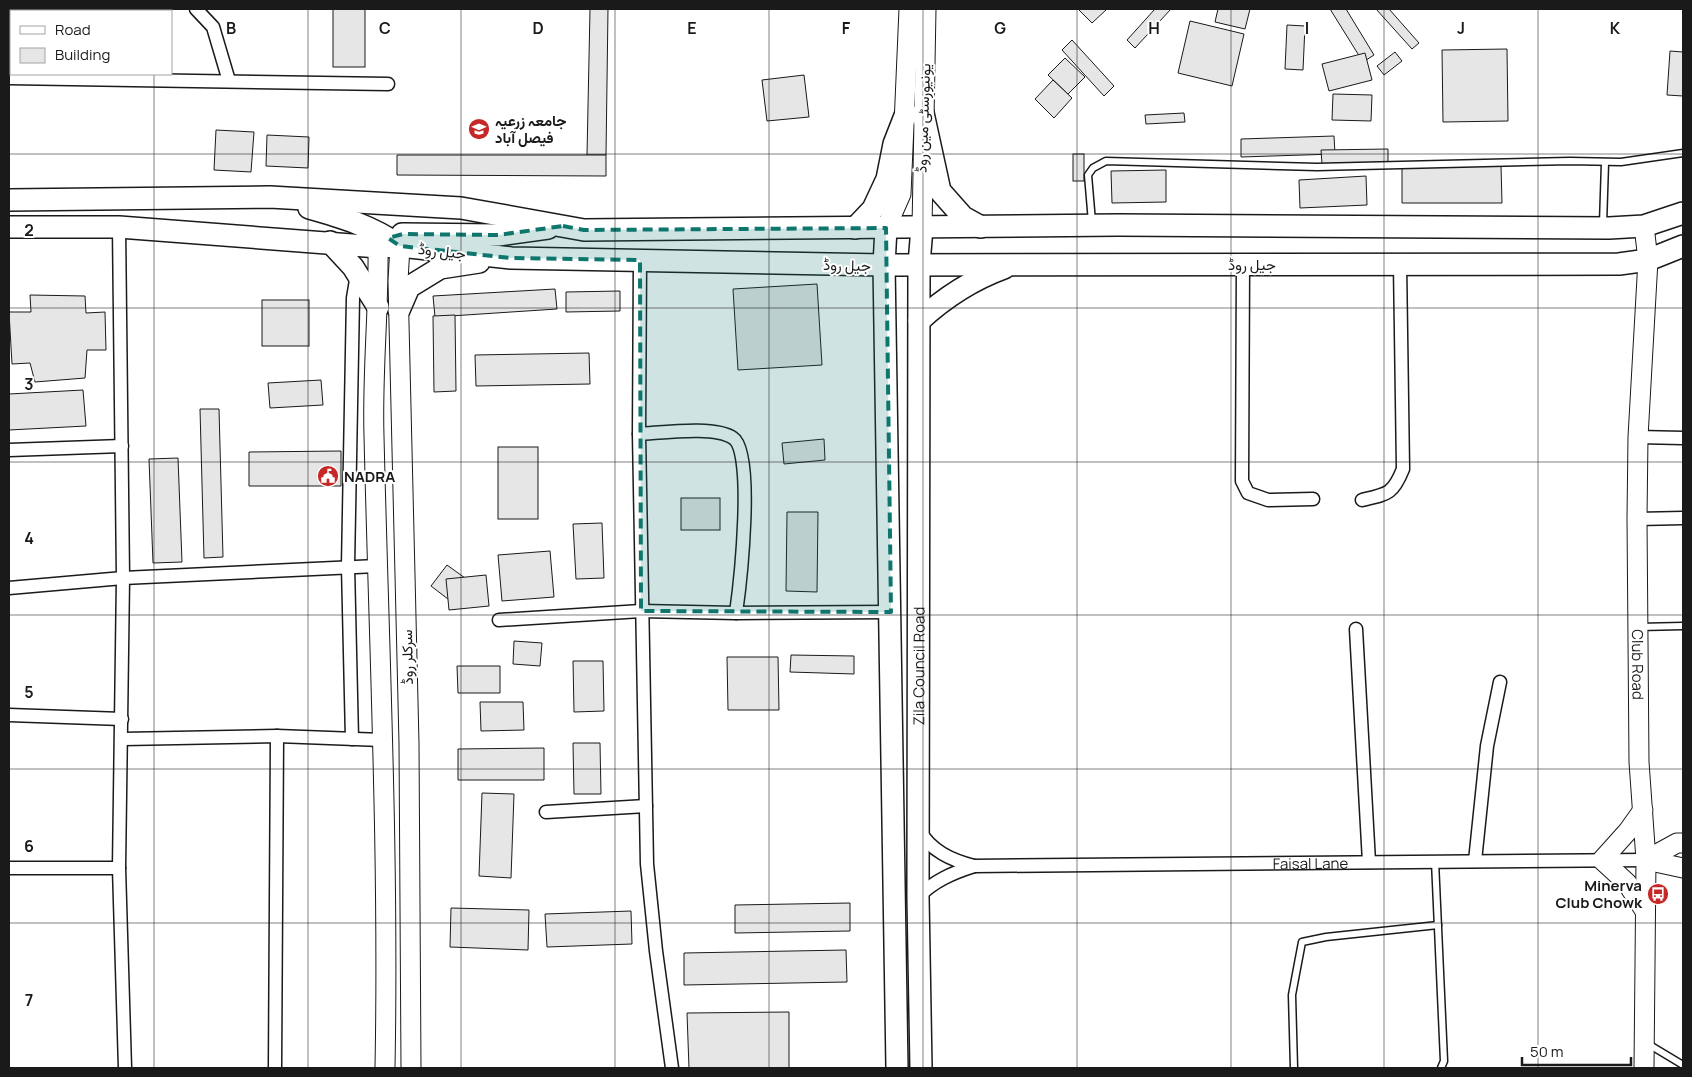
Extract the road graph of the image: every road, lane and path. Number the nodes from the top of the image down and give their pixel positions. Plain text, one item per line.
1 (196, 9) edge
2 (909, 9) edge
3 (926, 9) edge
4 (9, 78) edge
5 (229, 82) junction
6 (388, 84) dead end
7 (914, 115) junction
8 (1683, 153) edge
9 (1605, 163) junction
10 (270, 197) junction
11 (9, 200) edge
12 (1683, 213) edge
13 (563, 226) junction
14 (1092, 226) junction
15 (1644, 226) junction
16 (9, 227) edge
17 (981, 227) junction
18 (119, 228) junction
19 (855, 228) junction
20 (886, 228) junction
21 (922, 228) junction
22 (1603, 228) junction
23 (330, 242) junction
24 (388, 244) junction
25 (1683, 246) edge
26 (511, 258) junction
27 (640, 260) junction
28 (1648, 260) junction
29 (919, 264) junction
30 (1016, 264) junction
31 (1243, 264) junction
32 (1400, 264) junction
33 (884, 265) junction
34 (357, 274) junction
35 (353, 298) junction
36 (378, 306) junction
37 (399, 310) junction
38 (919, 321) junction
39 (639, 434) junction
40 (1638, 437) junction
41 (1683, 438) edge
42 (122, 446) junction
43 (9, 450) edge
44 (1313, 499) dead end
45 (1362, 500) dead end
46 (1683, 518) edge
47 (1637, 519) junction
48 (348, 566) junction
49 (378, 566) junction
50 (124, 578) junction
51 (9, 588) edge
52 (641, 611) junction
53 (890, 612) junction
54 (736, 613) junction
55 (500, 620) dead end
56 (1683, 626) edge
57 (1638, 627) junction
58 (1356, 629) dead end
59 (1500, 682) dead end
60 (9, 715) edge
61 (122, 719) junction
62 (277, 736) junction
63 (123, 739) junction
64 (352, 739) junction
65 (382, 740) junction
66 (646, 806) junction
67 (1642, 810) junction
68 (546, 812) dead end
69 (918, 828) junction
70 (1683, 844) edge
71 (1602, 860) junction
72 (1646, 860) junction
73 (1435, 861) junction
74 (1474, 861) junction
75 (1369, 862) junction
76 (974, 866) junction
77 (9, 868) edge
78 (119, 868) junction
79 (1683, 868) edge
80 (918, 897) junction
81 (1646, 912) junction
82 (1438, 925) junction
83 (1645, 1042) junction
84 (1683, 1065) edge
85 (124, 1068) edge
86 (276, 1068) edge
87 (385, 1068) edge
88 (411, 1068) edge
89 (672, 1068) edge
90 (897, 1068) edge
91 (921, 1068) edge
92 (1294, 1068) edge
93 (1441, 1068) edge
94 (1644, 1068) edge

1 - 5 street
2 - 7 main road, یونیورسٹی مین روڈ
3 - 7 main road, یونیورسٹی مین روڈ
4 - 5 street
5 - 6 street
7 - 17 main road
7 - 19 main road
7 - 20 main road, یونیورسٹی مین روڈ
7 - 21 main road, یونیورسٹی مین روڈ
8 - 9 lane
9 - 14 lane
9 - 22 lane
10 - 11 main road
10 - 13 main road
10 - 24 main road
12 - 15 main road
13 - 19 main road
13 - 24 main road
14 - 17 main road
14 - 22 main road
15 - 22 main road
15 - 28 main road, Club Road
16 - 18 main road, جیل روڈ
17 - 21 main road
18 - 23 main road, جیل روڈ
18 - 42 street
19 - 20 main road
20 - 21 main road
20 - 33 main road, Zila Council Road
21 - 29 main road, Zila Council Road
23 - 24 main road, جیل روڈ
23 - 34 main road
24 - 26 main road, جیل روڈ
24 - 36 main road, سرکلر روڈ
24 - 37 main road, سرکلر روڈ
25 - 28 main road, جیل روڈ
26 - 27 main road, جیل روڈ
26 - 37 main road
27 - 33 main road, جیل روڈ
27 - 39 street
28 - 32 main road, جیل روڈ
28 - 40 main road, Club Road
29 - 30 main road, جیل روڈ
29 - 33 main road, جیل روڈ
29 - 38 main road, Zila Council Road
30 - 31 main road, جیل روڈ
30 - 38 main road
31 - 32 main road, جیل روڈ
31 - 44 street
32 - 45 street
33 - 53 main road, Zila Council Road
34 - 35 street
34 - 36 main road
35 - 36 street
35 - 48 street
36 - 49 main road, سرکلر روڈ
37 - 88 main road, سرکلر روڈ
38 - 69 main road, Zila Council Road
39 - 52 street
39 - 54 street
40 - 41 street
40 - 47 main road, Club Road
42 - 43 street
42 - 50 street
46 - 47 street
47 - 57 main road, Club Road
48 - 49 street
48 - 50 street
48 - 64 street
49 - 65 main road, سرکلر روڈ
50 - 51 street
50 - 61 street
52 - 54 street
52 - 55 street
52 - 66 street
53 - 54 street
53 - 90 main road, Zila Council Road
56 - 57 lane
57 - 67 main road, Club Road
58 - 75 street
59 - 74 street
60 - 61 street
61 - 63 street
62 - 63 street
62 - 64 street
62 - 86 street
63 - 78 street
64 - 65 street
65 - 87 main road, سرکلر روڈ
66 - 68 street
66 - 89 street
67 - 71 main road
67 - 72 main road, Club Road
69 - 76 street, Faisal Lane
69 - 80 main road, Zila Council Road
70 - 72 main road, Faisal Lane
71 - 72 street, Faisal Lane
71 - 74 street, Faisal Lane
71 - 81 main road
72 - 79 main road, Faisal Lane
72 - 81 main road, Club Road
73 - 74 street, Faisal Lane
73 - 75 street, Faisal Lane
73 - 82 lane
75 - 76 street, Faisal Lane
76 - 80 street, Faisal Lane
77 - 78 street
78 - 85 street
80 - 91 main road, Zila Council Road
81 - 83 main road, Club Road
82 - 92 lane
82 - 93 lane
83 - 84 lane
83 - 94 main road, Club Road

